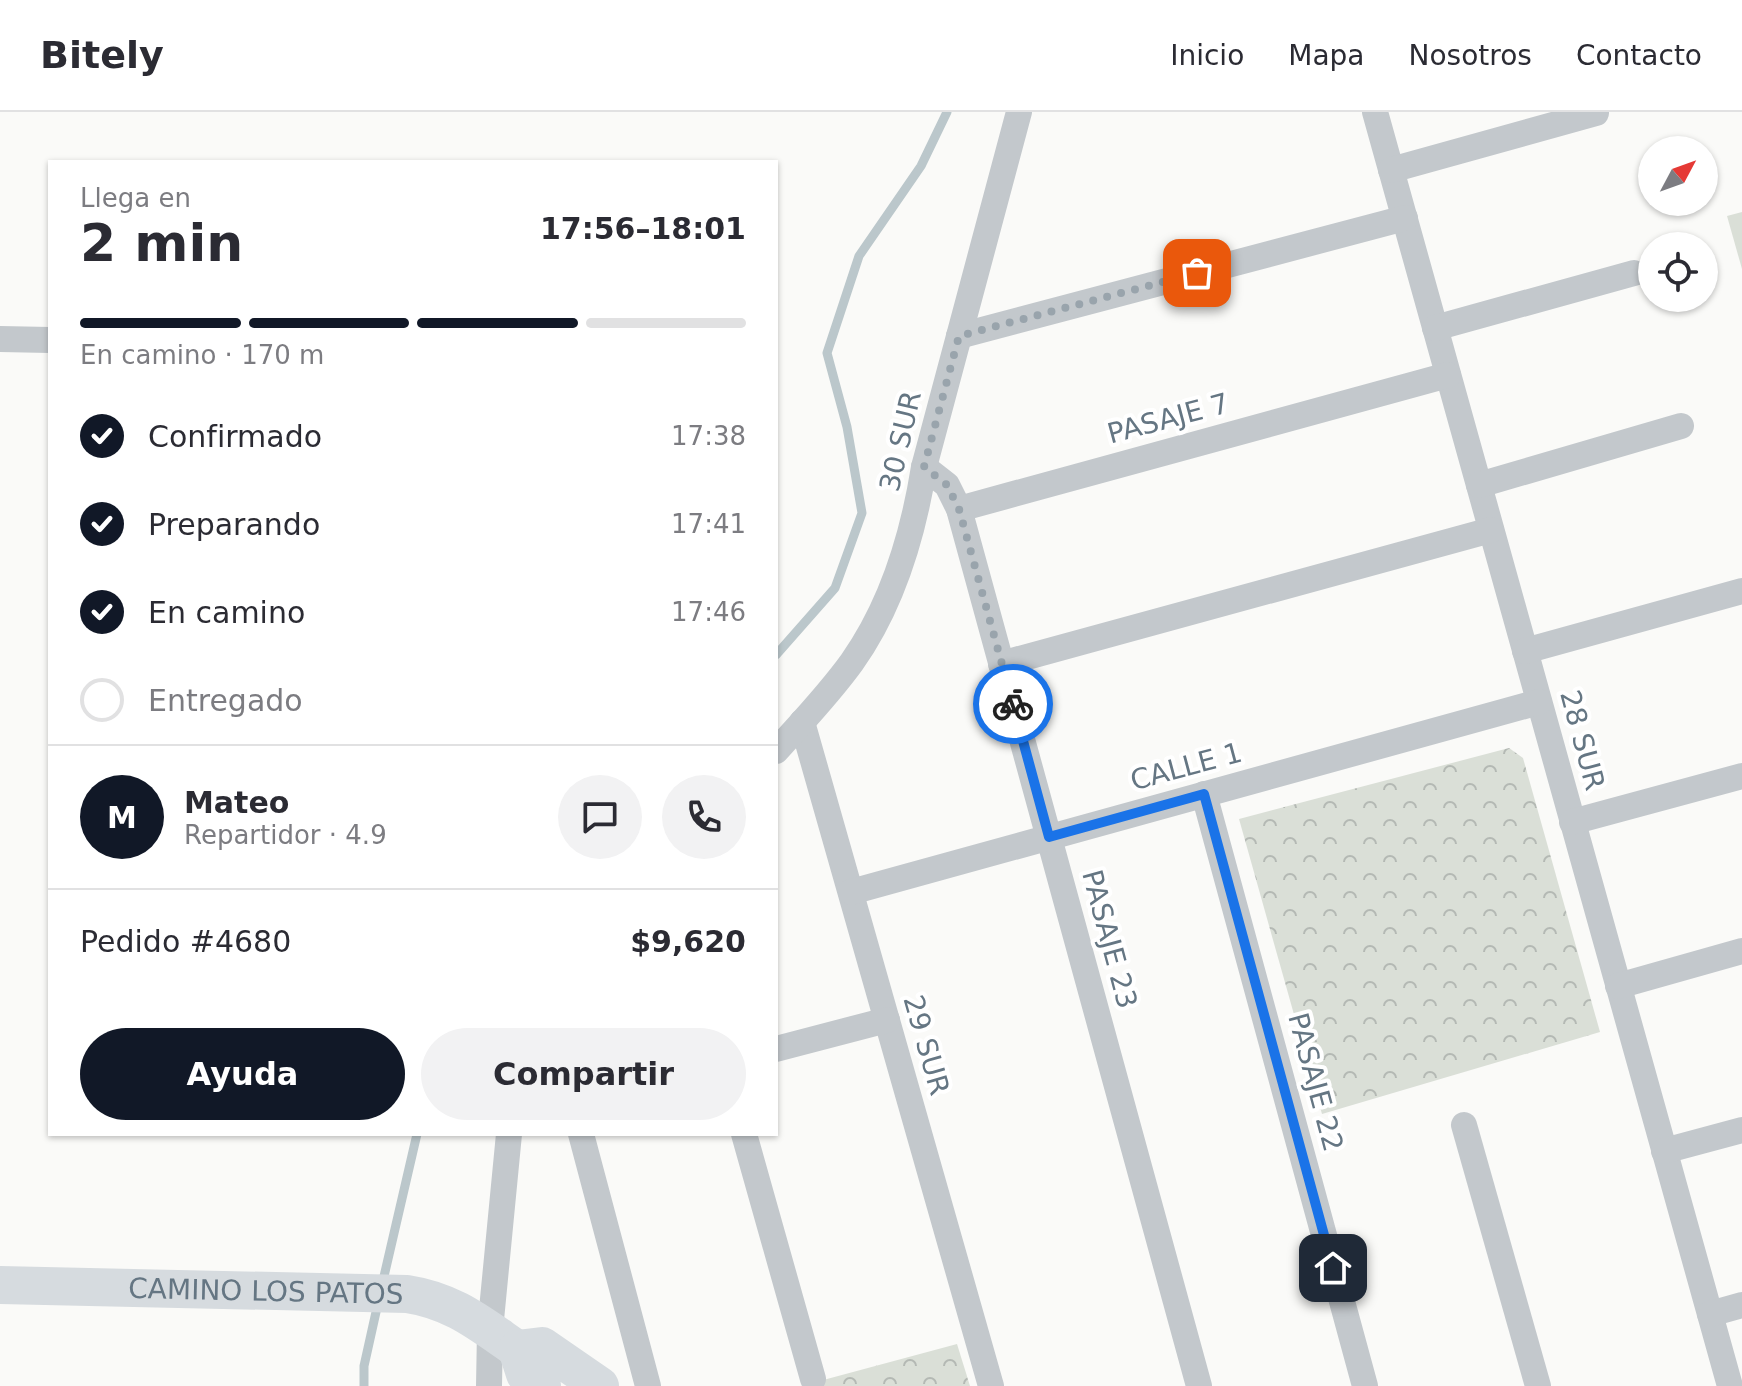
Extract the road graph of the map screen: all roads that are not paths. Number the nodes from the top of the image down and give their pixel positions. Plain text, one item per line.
1 (1019, 112) edge
2 (1375, 112) edge
3 (1596, 113) edge
4 (1391, 170) junction
5 (1405, 218) junction
6 (1634, 273) dead end
7 (1435, 328) junction
8 (959, 336) junction
9 (0, 339) edge
10 (48, 340) edge
11 (1448, 375) junction
12 (1681, 426) dead end
13 (924, 467) junction
14 (1479, 485) junction
15 (959, 509) junction
16 (1491, 530) junction
17 (1742, 591) edge
18 (1525, 651) junction
19 (1001, 664) junction
20 (1539, 702) junction
21 (802, 722) junction
22 (778, 749) edge
23 (1742, 776) edge
24 (1204, 794) junction
25 (1572, 822) junction
26 (1049, 837) junction
27 (851, 892) junction
28 (1742, 951) edge
29 (1618, 986) junction
30 (887, 1020) junction
31 (778, 1048) edge
32 (1464, 1125) dead end
33 (1742, 1130) edge
34 (509, 1136) edge
35 (582, 1136) edge
36 (745, 1136) edge
37 (1664, 1151) junction
38 (0, 1285) edge
39 (1742, 1305) edge
40 (1710, 1314) junction
41 (503, 1340) junction
42 (813, 1379) dead end
43 (489, 1386) edge
44 (542, 1386) edge
45 (600, 1386) edge
46 (648, 1386) edge
47 (991, 1386) edge
48 (1199, 1386) edge
49 (1365, 1386) edge
50 (1538, 1386) edge
51 (1730, 1386) edge

1 - 8 street, 30 SUR
2 - 4 street, 28 SUR
3 - 4 street
4 - 5 street, 28 SUR
5 - 7 street, 28 SUR
5 - 8 street
6 - 7 street
7 - 11 street, 28 SUR
8 - 13 street, 30 SUR
9 - 10 street
11 - 14 street, 28 SUR
11 - 15 street, PASAJE 7
12 - 14 street
13 - 15 street
13 - 21 street, 30 SUR
14 - 16 street, 28 SUR
15 - 19 street, PASAJE 23
16 - 18 street, 28 SUR
16 - 19 street
17 - 18 street
18 - 20 street, 28 SUR
19 - 26 street, PASAJE 23
20 - 24 street, CALLE 1
20 - 25 street, 28 SUR
21 - 22 street, 30 SUR
21 - 27 street, 29 SUR
23 - 25 street
24 - 26 street, CALLE 1
24 - 49 street, PASAJE 22
25 - 29 street, 28 SUR
26 - 27 street, CALLE 1
26 - 48 street, PASAJE 23
27 - 30 street, 29 SUR
28 - 29 street
29 - 37 street, 28 SUR
30 - 31 street
30 - 47 street, 29 SUR
32 - 50 street
33 - 37 street
34 - 41 street
35 - 46 street
36 - 42 street
37 - 40 street, 28 SUR
38 - 41 street, CAMINO LOS PATOS
39 - 40 street
40 - 51 street, 28 SUR
41 - 43 street
41 - 44 street
41 - 45 street

